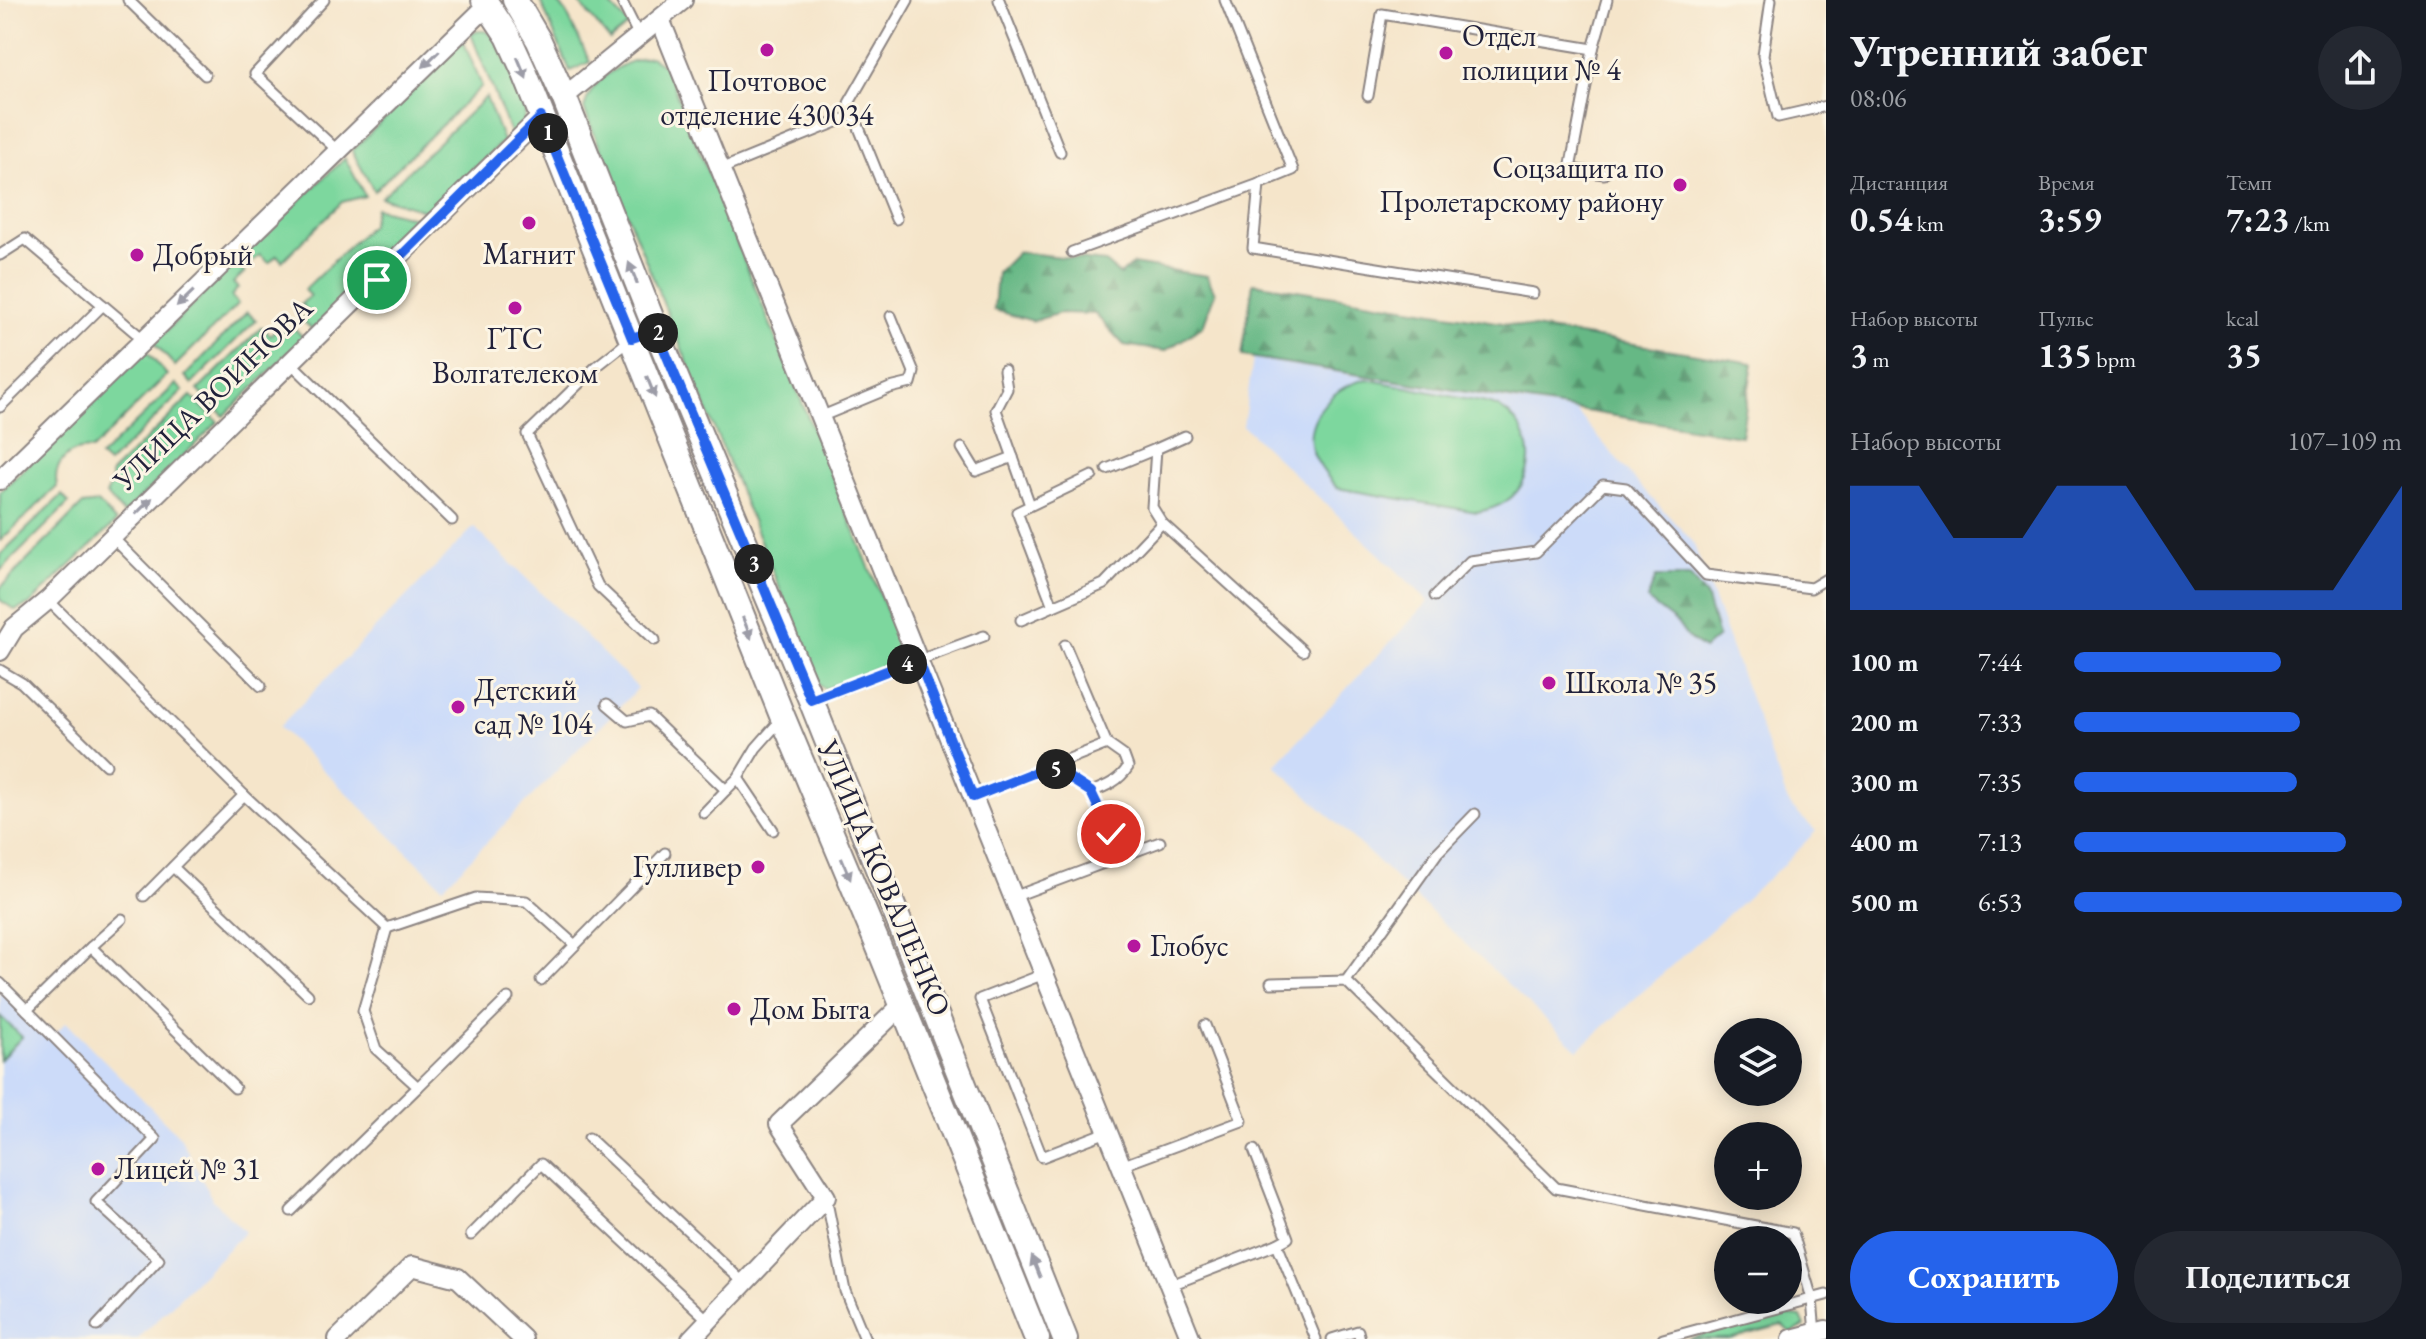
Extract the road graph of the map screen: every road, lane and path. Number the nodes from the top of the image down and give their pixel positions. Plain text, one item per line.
1 (128, 0) edge
2 (324, 0) edge
3 (515, 0) edge
4 (621, 0) edge
5 (683, 0) edge
6 (908, 0) edge
7 (999, 0) edge
8 (1225, 0) edge
9 (1607, 0) edge
10 (1771, 0) edge
11 (489, 2) edge
12 (660, 19) junction
13 (639, 36) junction
14 (1593, 49) junction
15 (205, 75) dead end
16 (1368, 96) dead end
17 (564, 97) junction
18 (1826, 106) edge
19 (854, 115) junction
20 (541, 117) junction
21 (338, 151) junction
22 (1060, 152) dead end
23 (721, 169) junction
24 (1604, 174) dead end
25 (1259, 184) junction
26 (896, 219) dead end
27 (1072, 252) dead end
28 (0, 255) edge
29 (1533, 293) dead end
30 (103, 305) junction
31 (891, 316) dead end
32 (656, 330) junction
33 (632, 338) junction
34 (143, 339) junction
35 (291, 363) junction
36 (1004, 370) dead end
37 (0, 407) edge
38 (820, 417) junction
39 (1185, 436) dead end
40 (962, 448) dead end
41 (1156, 449) junction
42 (1013, 457) junction
43 (1107, 469) dead end
44 (1092, 476) dead end
45 (0, 480) edge
46 (1030, 505) junction
47 (452, 520) dead end
48 (1162, 523) junction
49 (112, 537) junction
50 (1826, 581) edge
51 (1435, 596) dead end
52 (48, 600) junction
53 (1053, 606) junction
54 (1021, 620) dead end
55 (7, 622) edge
56 (984, 636) dead end
57 (655, 640) dead end
58 (1065, 645) dead end
59 (0, 651) edge
60 (1303, 651) dead end
61 (918, 659) junction
62 (0, 670) edge
63 (261, 686) dead end
64 (811, 700) junction
65 (607, 704) dead end
66 (783, 718) junction
67 (1107, 744) junction
68 (106, 765) dead end
69 (1051, 766) junction
70 (738, 778) junction
71 (726, 790) junction
72 (1091, 792) junction
73 (244, 795) junction
74 (973, 797) junction
75 (704, 813) dead end
76 (1475, 814) dead end
77 (773, 830) dead end
78 (1111, 834) dead end
79 (1160, 842) dead end
80 (665, 853) dead end
81 (173, 867) junction
82 (144, 896) dead end
83 (1013, 897) junction
84 (122, 919) dead end
85 (387, 928) junction
86 (575, 945) junction
87 (91, 947) junction
88 (1044, 974) junction
89 (541, 980) dead end
90 (1346, 981) junction
91 (0, 983) edge
92 (1271, 983) dead end
93 (928, 994) junction
94 (308, 995) dead end
95 (508, 998) dead end
96 (902, 1005) junction
97 (27, 1010) junction
98 (1205, 1025) dead end
99 (418, 1087) junction
100 (235, 1088) dead end
101 (1107, 1132) junction
102 (589, 1138) dead end
103 (1254, 1150) dead end
104 (1121, 1166) junction
105 (826, 1197) junction
106 (291, 1211) dead end
107 (471, 1235) dead end
108 (1277, 1244) junction
109 (744, 1283) junction
110 (1171, 1285) junction
111 (1826, 1295) edge
112 (1812, 1299) junction
113 (709, 1321) junction
114 (97, 1326) dead end
115 (1819, 1334) edge
116 (338, 1339) edge
117 (523, 1339) edge
118 (691, 1339) edge
119 (865, 1339) edge
120 (1037, 1339) edge
121 (1065, 1339) edge
122 (1191, 1339) edge
123 (1316, 1339) edge
124 (1332, 1339) edge
125 (1360, 1339) edge
126 (1663, 1339) edge
127 (1792, 1339) edge

1 - 15 lane
2 - 21 lane
3 - 17 main road, УЛИЦА КОВАЛЕНКО
4 - 13 lane
5 - 12 street, УЛИЦА ВОИНОВА
6 - 19 lane
7 - 22 lane
8 - 25 lane
9 - 14 lane
10 - 18 lane
11 -> 20 main road, УЛИЦА КОВАЛЕНКО
11 -> 21 street
12 - 13 street, УЛИЦА ВОИНОВА
12 - 23 street
13 - 17 street, УЛИЦА ВОИНОВА
14 - 16 lane
14 - 24 lane
17 - 20 main road, УЛИЦА ВОИНОВА
32 -> 17 main road, УЛИЦА КОВАЛЕНКО
19 - 23 lane
19 - 26 lane
20 - 33 main road, УЛИЦА КОВАЛЕНКО
20 - 35 street, УЛИЦА ВОИНОВА
21 -> 34 street
23 - 38 street
25 - 27 lane
25 - 29 lane
28 - 30 lane
30 - 34 lane
30 - 37 lane
31 - 38 lane
32 - 33 main road
32 - 64 main road, УЛИЦА КОВАЛЕНКО
33 - 57 lane
33 -> 66 main road, УЛИЦА КОВАЛЕНКО
34 - 45 street
35 - 47 lane
49 -> 35 street, УЛИЦА ВОИНОВА
36 - 42 lane
38 - 61 street
39 - 41 lane
40 - 42 lane
41 - 43 lane
41 - 48 lane
42 - 46 lane
44 - 46 lane
46 - 53 lane
48 - 53 lane
48 - 60 lane
49 - 52 street, УЛИЦА ВОИНОВА
49 - 63 lane
50 - 51 lane
52 - 55 street, УЛИЦА ВОИНОВА
52 - 73 lane
53 - 54 lane
55 - 59 street, УЛИЦА ВОИНОВА
56 - 61 lane
58 - 67 lane
61 - 64 lane
61 - 74 street
62 - 68 lane
64 - 66 main road
64 - 93 main road, УЛИЦА КОВАЛЕНКО
65 - 71 lane
66 - 70 lane
66 -> 96 main road, УЛИЦА КОВАЛЕНКО
67 - 69 lane
67 - 72 lane
69 - 72 lane
69 - 74 lane
70 - 71 lane
70 - 77 lane
71 - 75 lane
72 - 78 lane
73 - 81 lane
73 - 85 lane
74 - 83 street
76 - 90 lane
79 - 83 lane
80 - 86 lane
81 - 82 lane
81 - 94 lane
83 - 88 street
84 - 87 lane
85 - 86 lane
85 - 99 lane
86 - 89 lane
87 - 97 lane
87 - 100 lane
88 - 101 street
88 - 101 lane
90 - 92 lane
90 - 112 lane
91 - 97 lane
93 - 96 main road
121 -> 93 main road, УЛИЦА КОВАЛЕНКО
95 - 99 lane
96 - 105 street
96 - 120 main road, УЛИЦА КОВАЛЕНКО
97 - 114 lane
98 - 104 lane
99 - 106 lane
101 - 104 street
102 - 109 lane
103 - 108 lane
104 - 110 street
105 - 109 street
105 - 119 lane
107 - 113 lane
108 - 110 lane
108 - 123 lane
109 - 113 street
110 - 122 street
111 - 112 lane
112 - 115 lane
112 - 126 lane
113 - 118 street
115 - 127 street
116 - 117 street
124 - 125 lane

